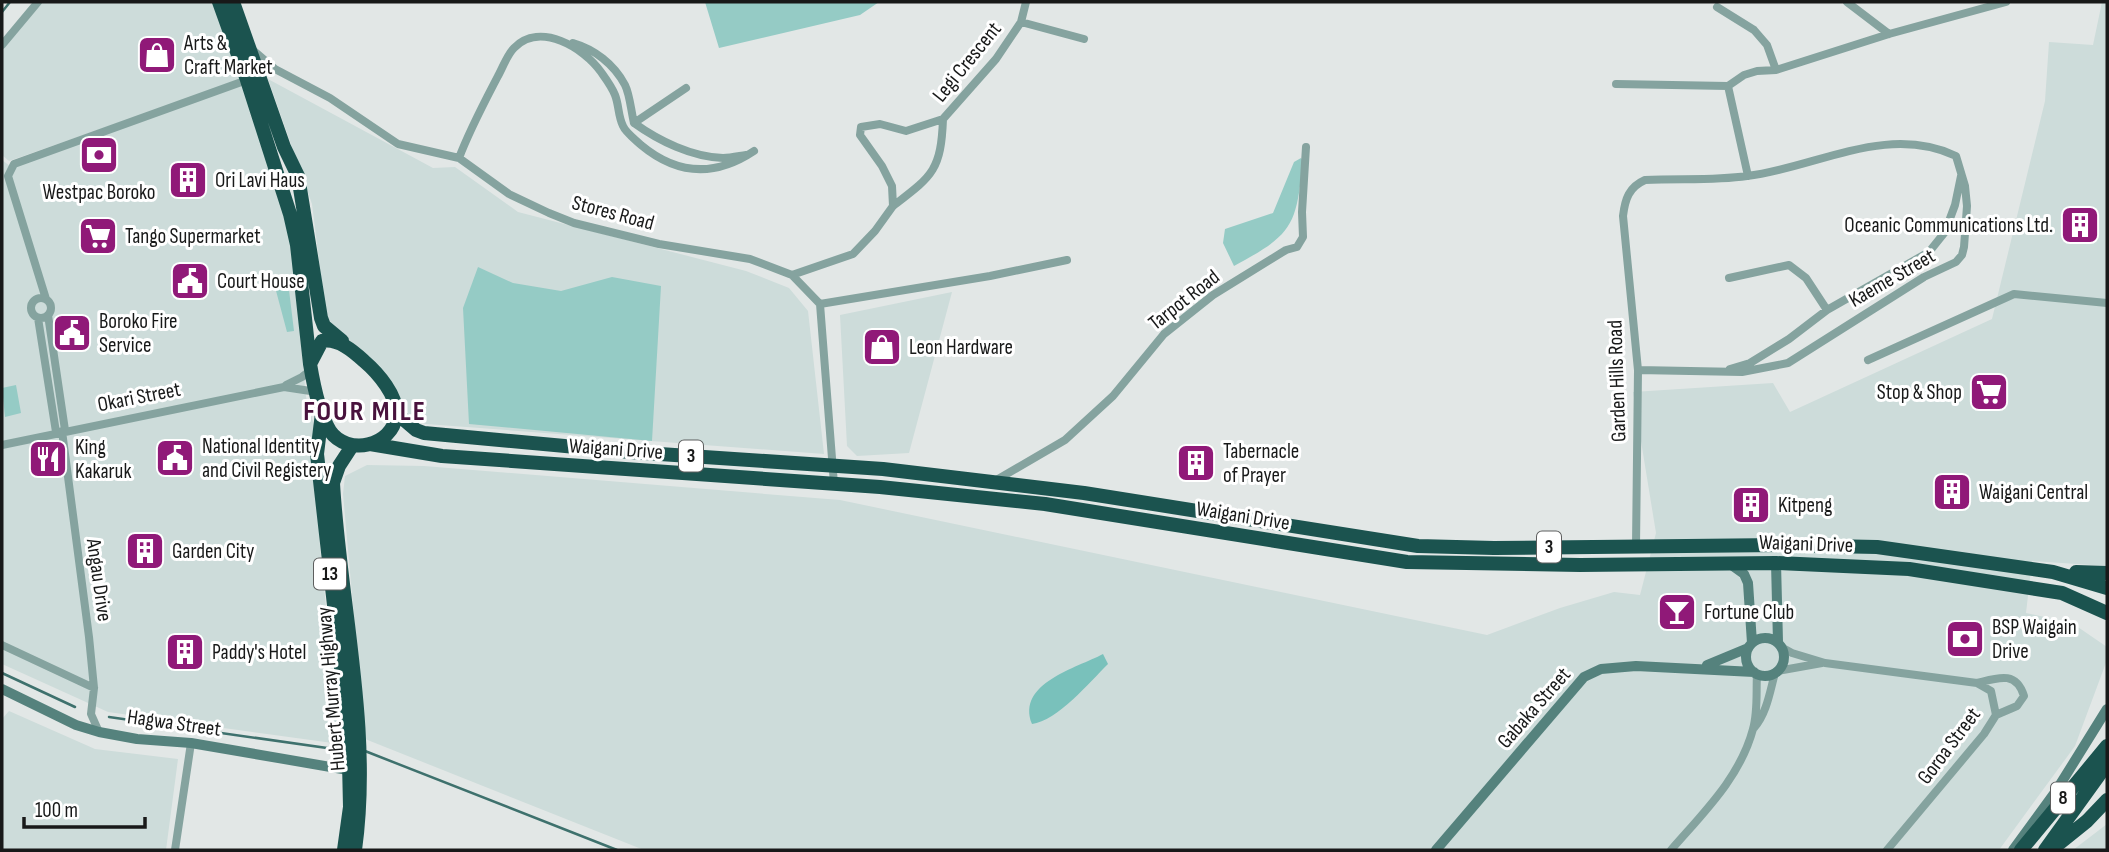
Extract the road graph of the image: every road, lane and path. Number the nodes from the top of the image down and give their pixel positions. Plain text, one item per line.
1 (38, 2) edge
2 (219, 2) edge
3 (233, 2) edge
4 (1026, 2) edge
5 (1847, 2) edge
6 (2004, 2) edge
7 (1717, 7) dead end
8 (1021, 22) junction
9 (1889, 34) junction
10 (1084, 38) dead end
11 (566, 41) junction
12 (2, 45) edge
13 (249, 45) junction
14 (1776, 70) junction
15 (247, 80) junction
16 (1616, 84) dead end
17 (1728, 86) junction
18 (686, 88) dead end
19 (943, 119) junction
20 (634, 123) junction
21 (1306, 147) dead end
22 (459, 158) junction
23 (1962, 173) junction
24 (1748, 176) junction
25 (893, 206) junction
26 (1068, 260) dead end
27 (792, 275) junction
28 (1729, 278) dead end
29 (46, 299) junction
30 (2107, 303) edge
31 (820, 304) junction
32 (1827, 310) junction
33 (48, 315) junction
34 (38, 318) junction
35 (351, 348) junction
36 (1868, 360) dead end
37 (310, 367) junction
38 (1638, 370) junction
39 (1725, 371) junction
40 (284, 387) junction
41 (317, 392) junction
42 (323, 412) junction
43 (397, 413) junction
44 (61, 431) junction
45 (370, 444) junction
46 (2, 445) edge
47 (352, 446) junction
48 (833, 464) junction
49 (991, 482) junction
50 (834, 484) junction
51 (1026, 486) junction
52 (1126, 518) junction
53 (1391, 542) junction
54 (1695, 545) junction
55 (1636, 546) junction
56 (1494, 548) junction
57 (1472, 563) junction
58 (1776, 563) junction
59 (1730, 564) junction
60 (1580, 565) junction
61 (2053, 572) junction
62 (2107, 573) edge
63 (2107, 587) edge
64 (2107, 613) edge
65 (2, 645) edge
66 (1780, 645) junction
67 (1750, 646) junction
68 (1825, 663) junction
69 (1697, 668) junction
70 (1776, 672) junction
71 (1755, 673) junction
72 (1977, 683) junction
73 (94, 688) junction
74 (2, 689) edge
75 (2107, 709) edge
76 (1996, 715) junction
77 (1754, 728) junction
78 (99, 732) junction
79 (353, 737) junction
80 (191, 743) junction
81 (2107, 746) edge
82 (352, 764) junction
83 (2107, 764) edge
84 (2107, 800) edge
85 (2023, 847) edge
86 (176, 850) edge
87 (344, 850) edge
88 (355, 850) edge
89 (1436, 850) edge
90 (1671, 850) edge
91 (1887, 850) edge
92 (2013, 850) edge
93 (2045, 850) edge
94 (2050, 850) edge

1 - 12 street
2 - 15 highway, 13
3 - 13 highway
4 - 8 street
5 - 9 street
6 - 9 street
7 - 14 street
8 - 10 street
8 - 19 street, Legi Crescent
9 - 14 street
11 - 20 street
11 - 20 street
11 - 22 street
13 - 22 street, Stores Road
13 - 35 highway
14 - 17 street
15 - 29 street
15 - 37 highway, 13
16 - 17 street
17 - 24 street
18 - 20 street
19 - 25 street
19 - 25 street, Legi Crescent
21 - 49 street, Tarpot Road
22 - 27 street, Stores Road
23 - 24 street
23 - 32 street
23 - 39 street, Kaeme Street
24 - 38 street, Garden Hills Road
25 - 27 street
26 - 31 street
27 - 31 street, Stores Road
28 - 32 street
29 - 33 street
29 - 34 street
30 - 36 street
31 - 48 street
32 - 39 street
33 - 34 street
33 - 44 street, Angau Drive
34 - 44 street
35 - 37 highway
35 - 43 highway
37 - 40 street, Okari Street
37 - 41 highway, 13
38 - 39 street, Kaeme Street
38 - 55 street, Garden Hills Road
40 - 41 street, Okari Street
40 - 44 street, Okari Street
41 - 42 highway, 13
42 - 47 highway, 13
42 - 79 highway, Hubert Murray Highway / 13
43 - 45 highway
43 - 48 highway, Waigani Drive / 3
44 - 46 street, Okari Street
44 - 73 street, Angau Drive
45 - 47 highway
45 - 50 highway, Waigani Drive / 3
47 - 79 highway, Hubert Murray Highway / 13
48 - 49 highway, Waigani Drive / 3
48 - 50 street
49 - 51 highway, Waigani Drive / 3
50 - 52 highway, Waigani Drive / 3
51 - 52 highway
51 - 53 highway, Waigani Drive / 3
52 - 57 highway, Waigani Drive / 3
53 - 56 highway, Waigani Drive / 3
53 - 57 highway
54 - 55 highway, Waigani Drive / 3
54 - 58 highway
54 - 61 highway, Waigani Drive / 3
55 - 56 highway, Waigani Drive / 3
56 - 60 highway
57 - 60 highway, Waigani Drive / 3
58 - 59 highway, Waigani Drive / 3
58 - 64 highway, Waigani Drive / 3
58 - 66 street
59 - 60 highway, Waigani Drive / 3
59 - 67 street
61 - 62 highway
61 - 63 highway, Waigani Drive / 3
65 - 73 street
66 - 67 street
66 - 68 street, Goroa Street
66 - 70 street
67 - 69 street, Gabaka Street
67 - 71 street
68 - 70 street, Goroa Street
68 - 72 street, Goroa Street
69 - 71 street, Gabaka Street
69 - 89 street, Gabaka Street
70 - 71 street
70 - 77 street
71 - 77 street
72 - 76 street, Goroa Street
72 - 76 street
73 - 78 street, Angau Drive
74 - 78 street, Hagwa Street
75 - 92 street
76 - 91 street, Goroa Street
77 - 90 street
78 - 80 street, Hagwa Street
79 - 82 highway, Hubert Murray Highway / 13
80 - 82 street, Hagwa Street
80 - 86 street
81 - 85 highway, 8
82 - 87 highway, Hubert Murray Highway / 13
82 - 88 highway, Hubert Murray Highway / 13
83 - 93 highway, 8
84 - 94 highway

